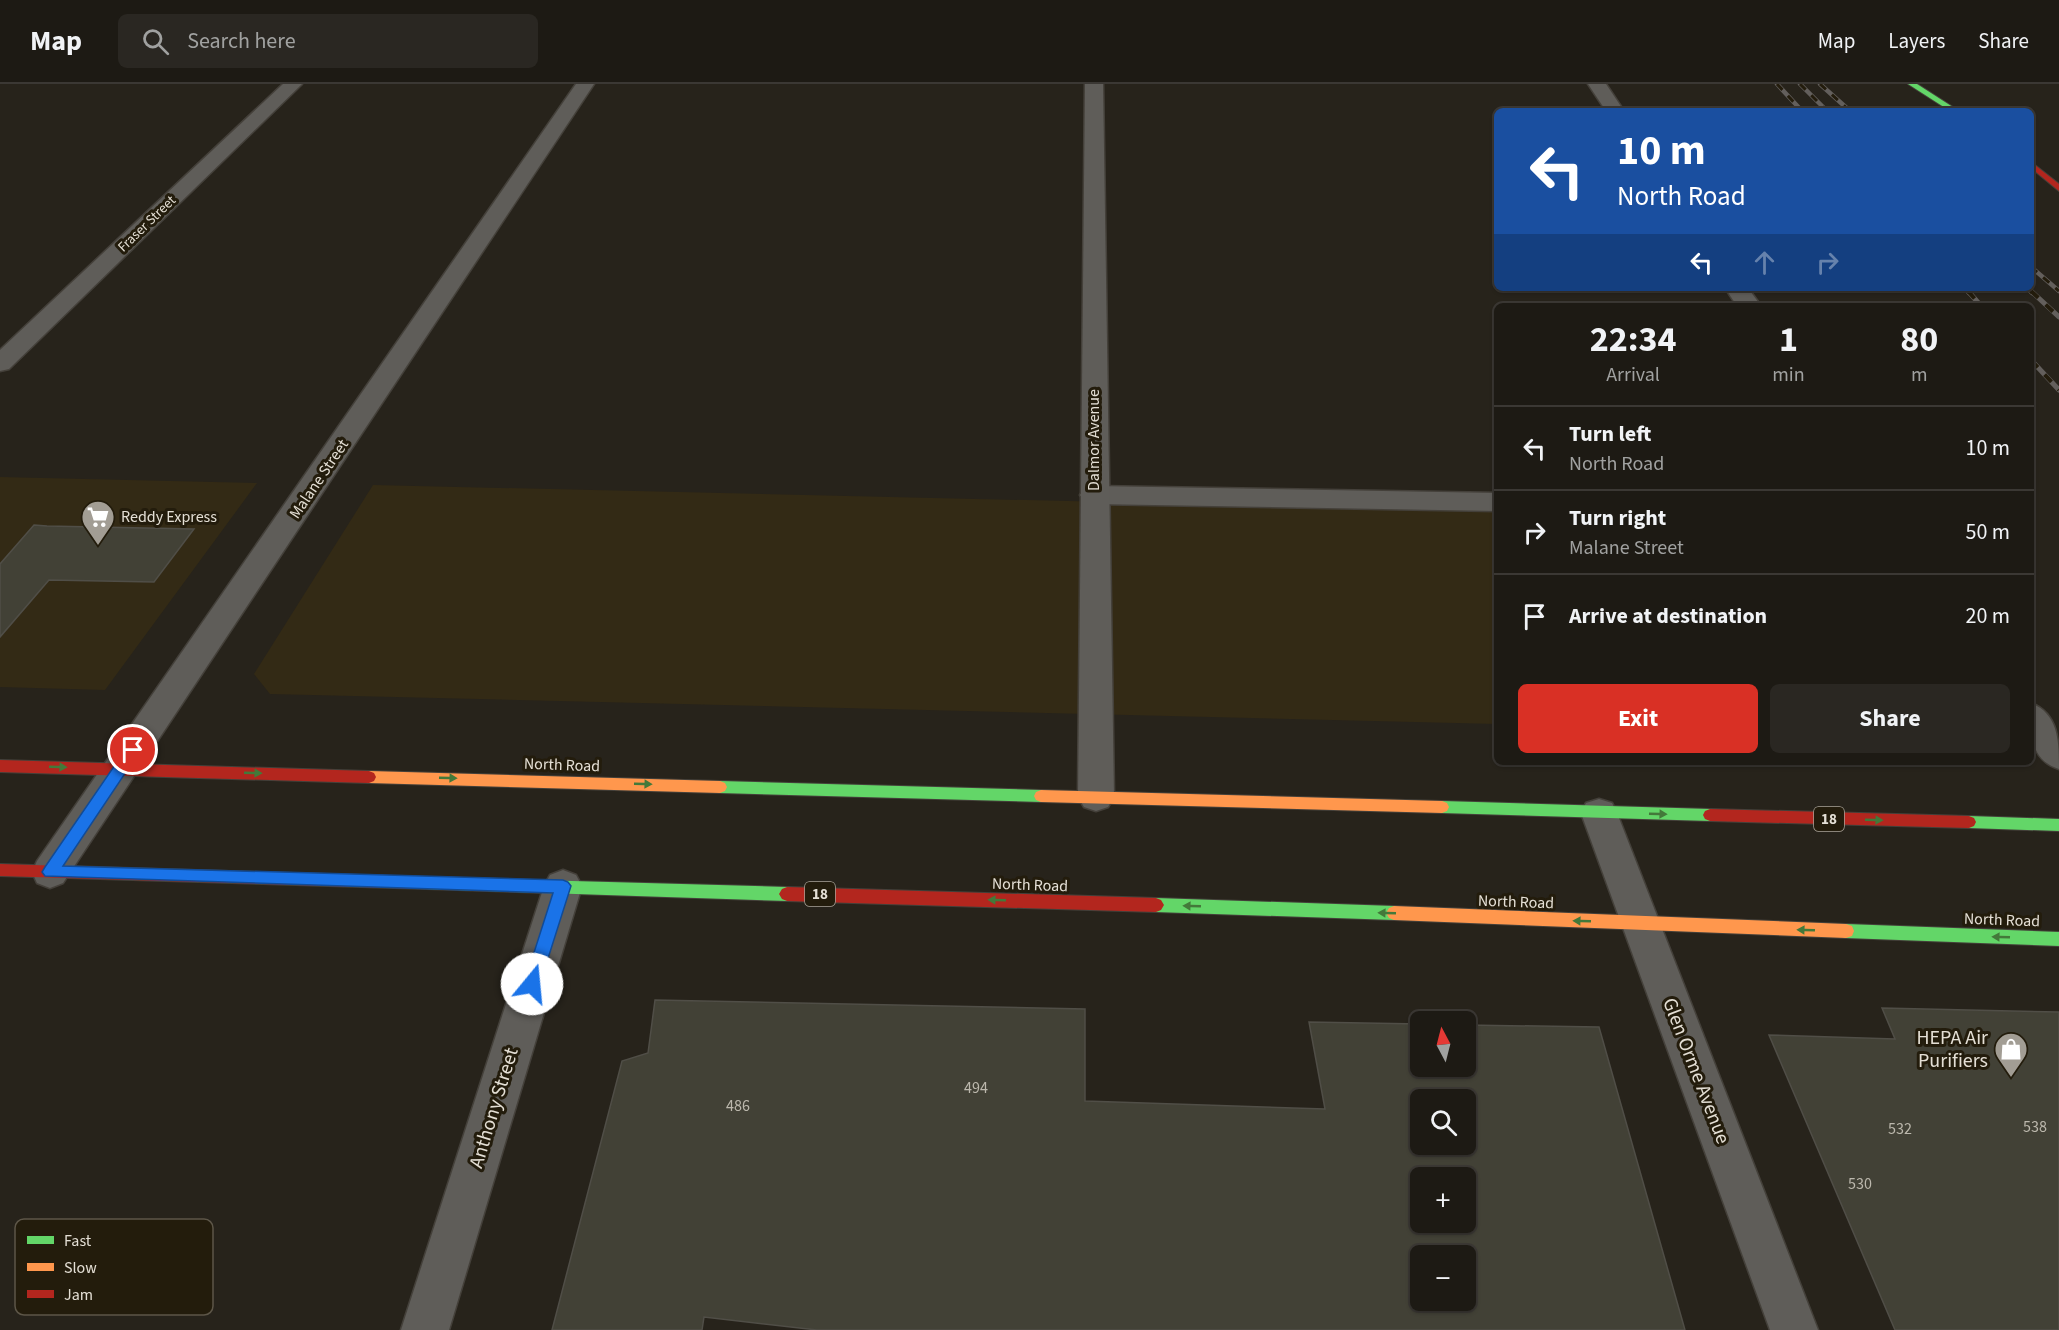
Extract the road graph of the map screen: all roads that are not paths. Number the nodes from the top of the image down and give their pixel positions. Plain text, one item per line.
1 (294, 84) edge
2 (585, 84) edge
3 (1094, 84) edge
4 (1597, 84) edge
5 (1912, 84) edge
6 (1613, 108) edge
7 (1950, 108) edge
8 (2034, 167) edge
9 (2059, 188) edge
10 (0, 364) edge
11 (1094, 495) junction
12 (1494, 502) edge
13 (2034, 720) edge
14 (2059, 756) edge
15 (0, 765) edge
16 (120, 769) junction
17 (1096, 796) junction
18 (1599, 813) junction
19 (2059, 825) edge
20 (0, 870) edge
21 (50, 872) junction
22 (563, 886) junction
23 (1640, 924) junction
24 (2059, 939) edge
25 (425, 1330) edge
26 (1794, 1330) edge

1 - 10 street, Fraser Street
2 - 16 street, Malane Street
3 - 11 street, Dalmor Avenue
4 - 6 street
5 - 7 main road
8 - 9 main road
11 - 12 street
11 - 17 street, Dalmor Avenue
13 - 14 street
15 -> 16 main road, North Road / 18
16 -> 17 main road, North Road / 18
16 - 21 street, Malane Street
17 - 18 main road, North Road / 18
18 -> 19 main road, North Road / 18
18 - 23 street, Glen Orme Avenue
20 - 21 main road, North Road / 18
21 - 22 main road, North Road / 18
23 -> 22 main road, North Road / 18
22 - 25 street, Anthony Street
24 -> 23 main road, North Road / 18
23 - 26 street, Glen Orme Avenue

